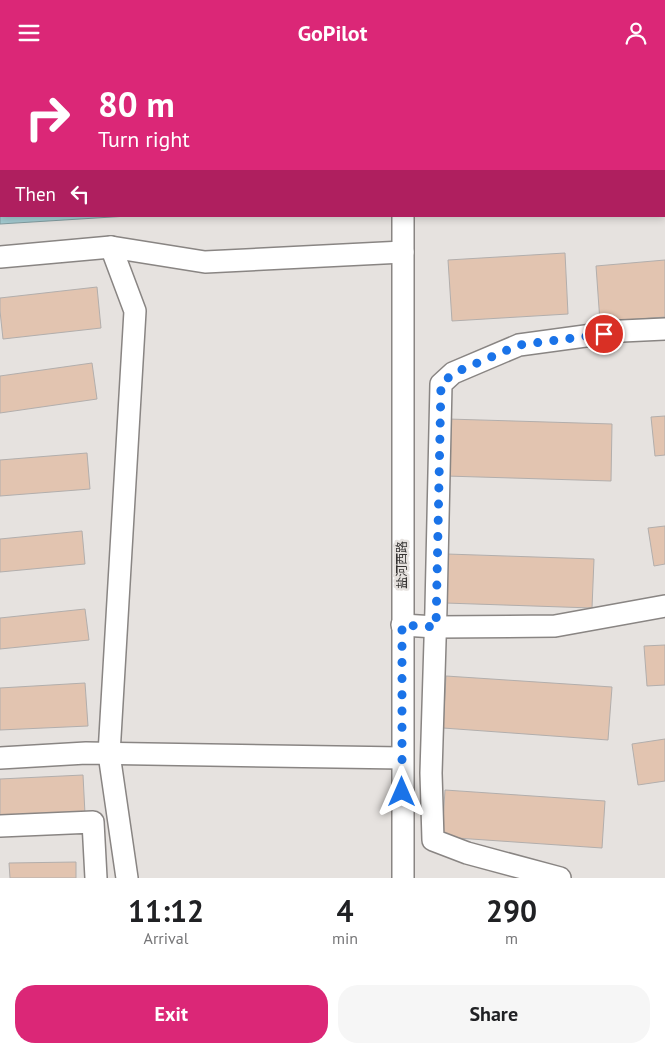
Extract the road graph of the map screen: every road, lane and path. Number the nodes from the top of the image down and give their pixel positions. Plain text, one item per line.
1 (403, 219) edge
2 (111, 247) junction
3 (403, 252) junction
4 (0, 257) edge
5 (665, 329) edge
6 (665, 606) edge
7 (402, 625) junction
8 (436, 627) junction
9 (109, 754) junction
10 (402, 757) junction
11 (0, 758) edge
12 (0, 826) edge
13 (96, 878) edge
14 (127, 878) edge
15 (403, 878) edge
16 (560, 878) edge

1 - 3 street, 盐河西路
2 - 3 street
2 - 4 street
2 - 9 street
3 - 7 street, 盐河西路
5 - 8 street
6 - 8 street
7 - 8 street
7 - 10 street, 盐河西路
8 - 16 street
9 - 10 street
9 - 11 street
9 - 14 street
10 - 15 street, 盐河西路
12 - 13 street

